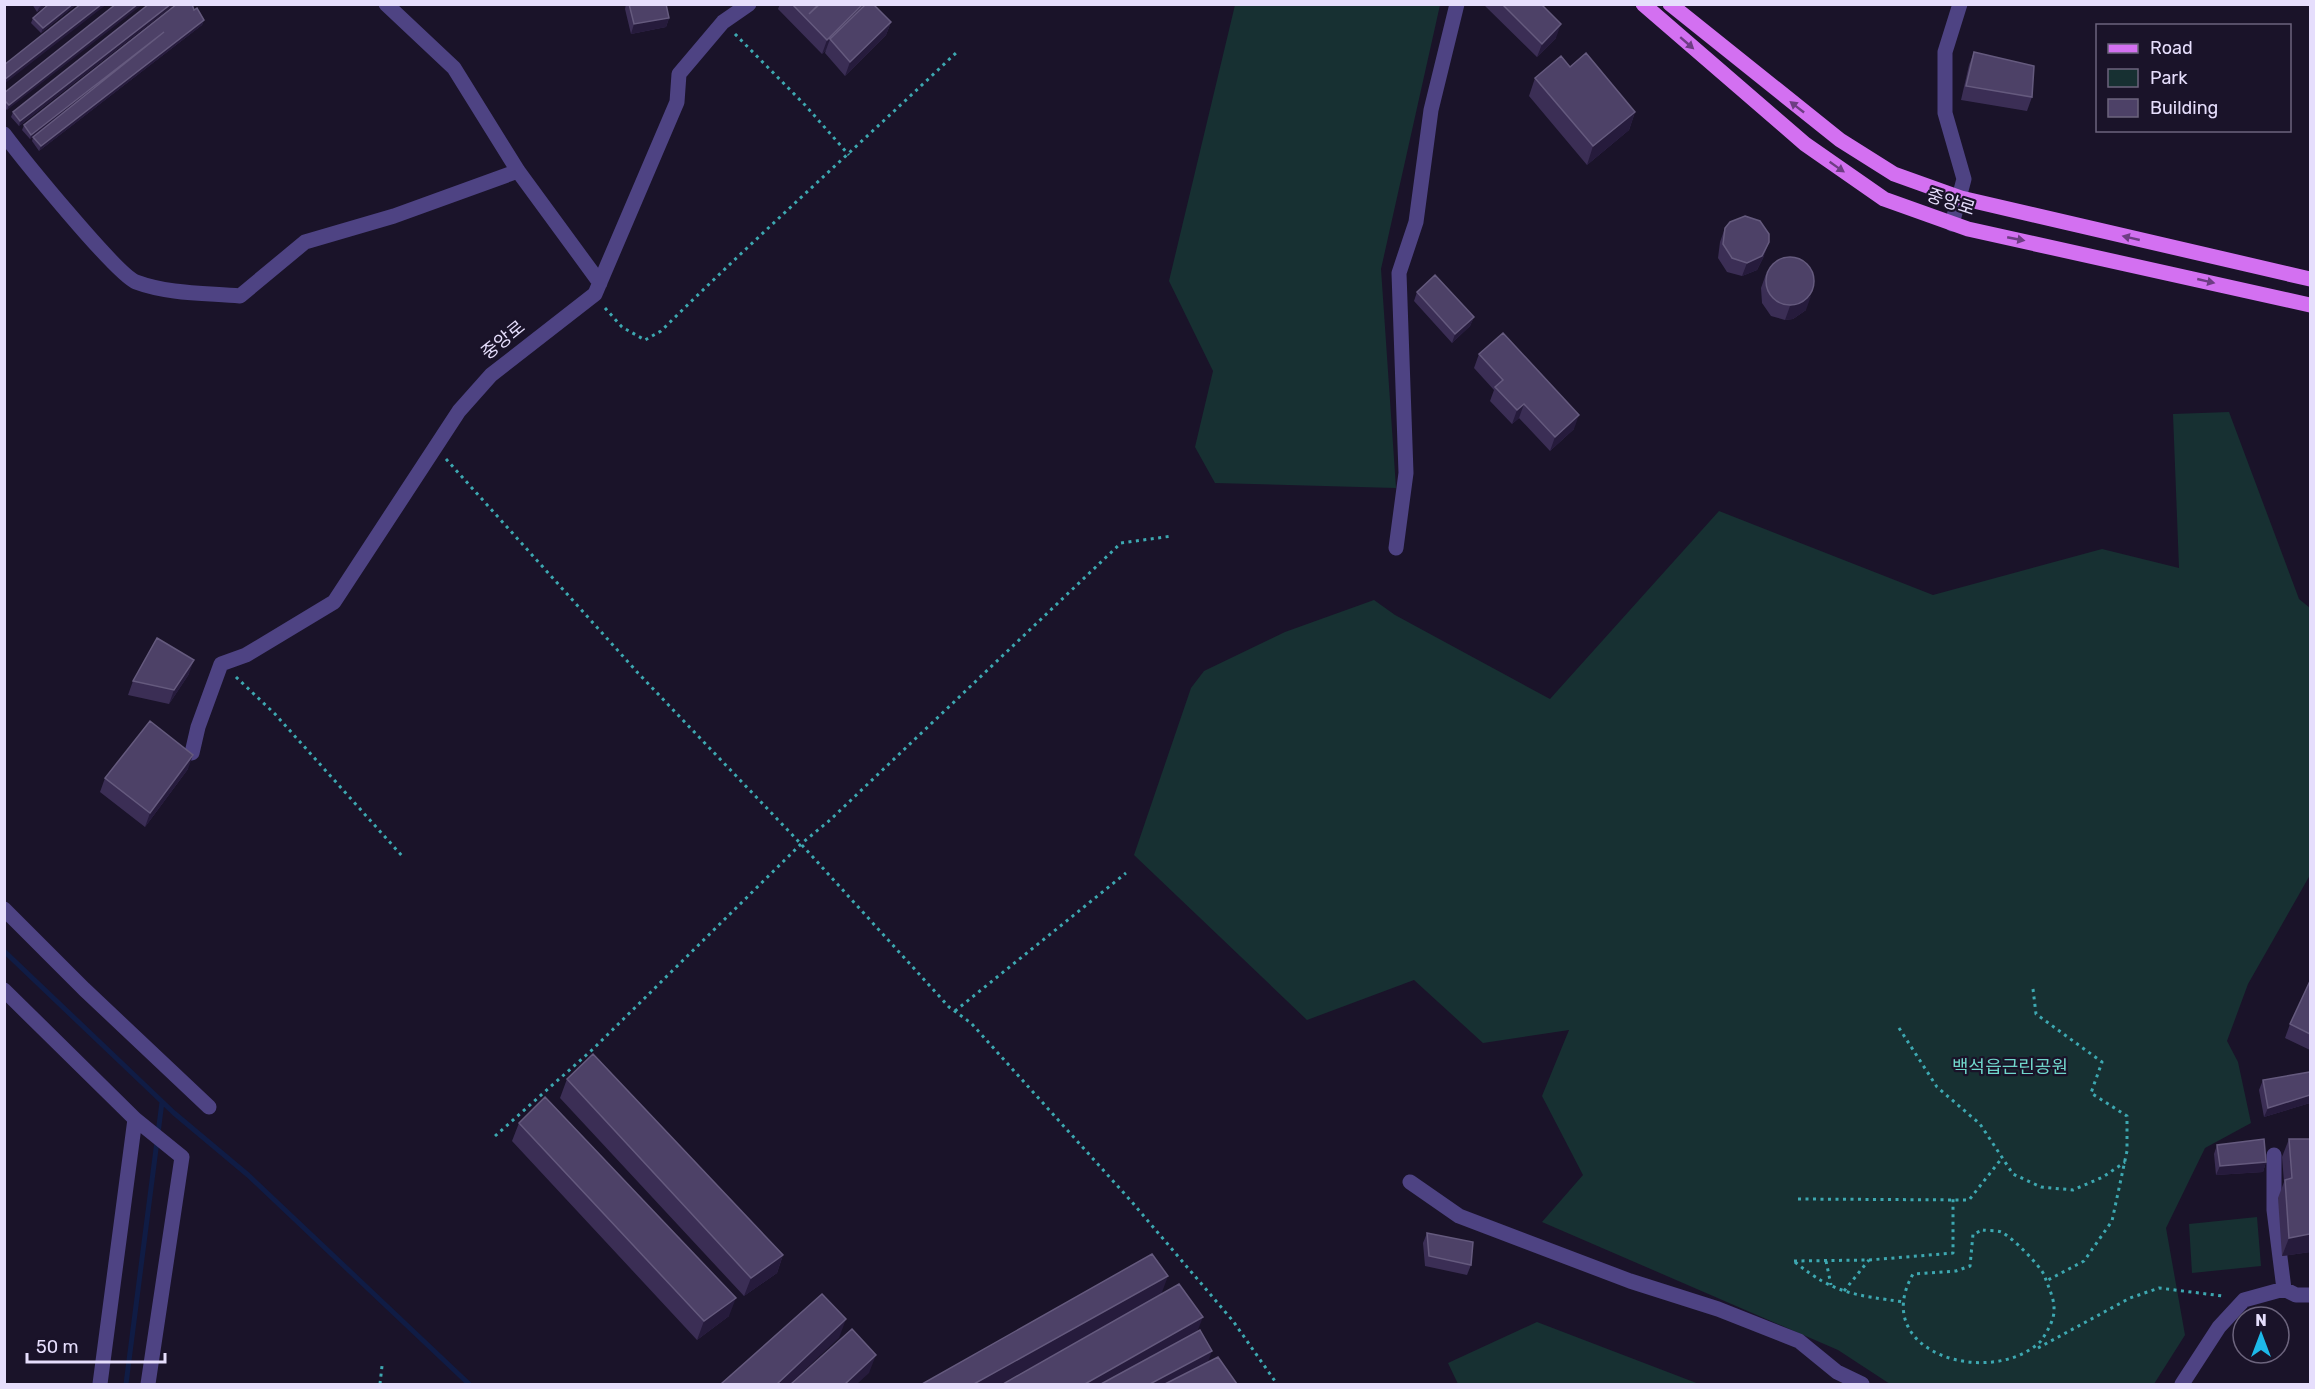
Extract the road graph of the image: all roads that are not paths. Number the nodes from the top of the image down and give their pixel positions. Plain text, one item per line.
1 (386, 4) edge
2 (749, 4) edge
3 (1457, 4) edge
4 (1643, 4) edge
5 (1960, 4) edge
6 (1676, 7) edge
7 (1662, 22) junction
8 (4, 134) edge
9 (518, 171) junction
10 (1960, 198) junction
11 (1952, 224) junction
12 (2310, 279) edge
13 (598, 289) junction
14 (2310, 305) edge
15 (1396, 548) dead end
16 (192, 753) edge
17 (4, 909) edge
18 (4, 990) edge
19 (209, 1107) dead end
20 (138, 1121) junction
21 (2274, 1155) dead end
22 (1410, 1182) dead end
23 (2284, 1289) junction
24 (2310, 1295) edge
25 (100, 1384) edge
26 (148, 1384) edge
27 (1862, 1384) edge
28 (2182, 1384) edge

1 - 9 street
2 - 13 street, 중앙로
3 - 15 street
4 - 7 main road, 중앙로
5 - 10 street
6 - 7 street
10 -> 6 main road, 중앙로
7 -> 11 main road, 중앙로
8 - 9 street
9 - 13 street
10 - 11 street
12 -> 10 main road, 중앙로
11 -> 14 main road, 중앙로
13 - 16 street, 중앙로
17 - 19 street
18 - 20 street
20 - 25 street
20 - 26 street
21 - 23 street
22 - 27 street
23 - 24 street
23 - 28 street

